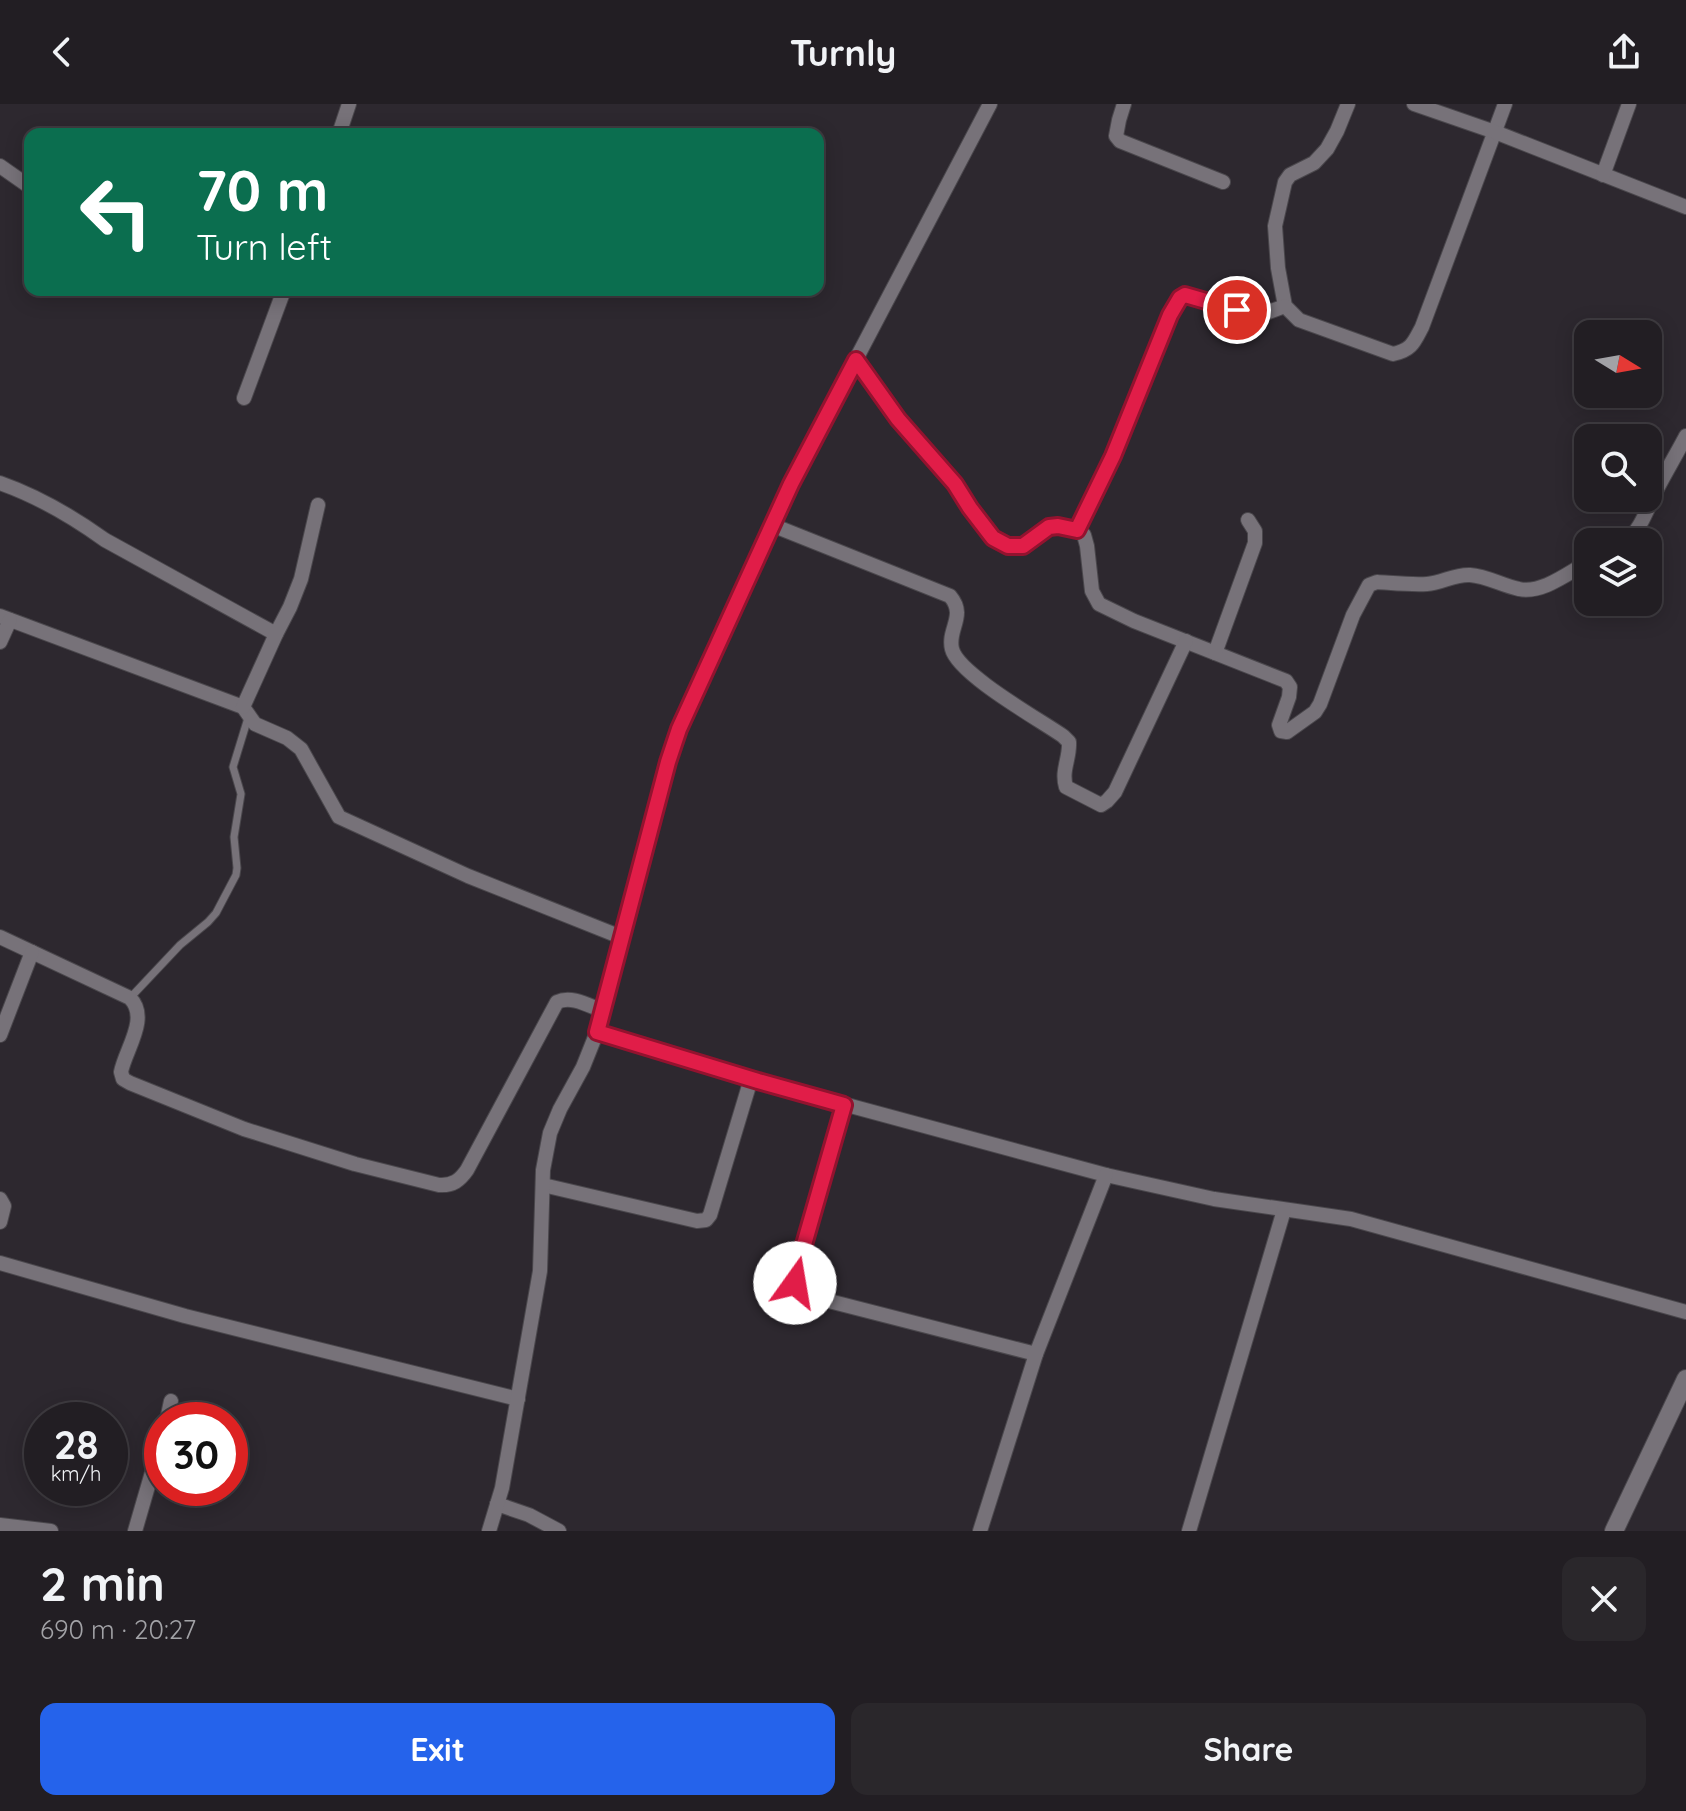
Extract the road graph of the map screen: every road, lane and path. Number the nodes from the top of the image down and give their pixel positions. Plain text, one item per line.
1 (349, 104) edge
2 (990, 104) edge
3 (1124, 104) edge
4 (1348, 104) edge
5 (1414, 104) edge
6 (1505, 104) edge
7 (1629, 104) edge
8 (341, 128) edge
9 (1495, 132) junction
10 (0, 166) edge
11 (1603, 175) junction
12 (1223, 182) dead end
13 (24, 183) edge
14 (1686, 207) edge
15 (282, 296) edge
16 (1285, 306) junction
17 (856, 360) junction
18 (244, 398) dead end
19 (1686, 436) edge
20 (0, 483) edge
21 (318, 505) dead end
22 (1248, 520) dead end
23 (772, 525) junction
24 (1638, 528) edge
25 (1077, 530) junction
26 (1574, 570) edge
27 (5, 618) edge
28 (276, 634) junction
29 (1186, 641) junction
30 (0, 642) edge
31 (1215, 653) junction
32 (246, 711) junction
33 (0, 937) edge
34 (621, 937) junction
35 (32, 952) junction
36 (130, 998) junction
37 (603, 1011) junction
38 (597, 1032) junction
39 (0, 1035) edge
40 (751, 1079) junction
41 (844, 1105) junction
42 (1106, 1175) junction
43 (543, 1185) junction
44 (0, 1199) edge
45 (1284, 1210) junction
46 (0, 1222) edge
47 (0, 1263) edge
48 (1686, 1312) edge
49 (1036, 1354) junction
50 (1686, 1379) edge
51 (518, 1399) junction
52 (144, 1500) edge
53 (497, 1504) junction
54 (0, 1525) edge
55 (51, 1531) edge
56 (135, 1531) edge
57 (489, 1531) edge
58 (559, 1531) edge
59 (980, 1531) edge
60 (1189, 1531) edge
61 (1614, 1531) edge

1 - 8 street
2 - 17 street
3 - 12 street
4 - 16 street
5 - 9 street
6 - 9 street
7 - 11 street
9 - 11 street
9 - 16 street
10 - 13 street
11 - 14 street
15 - 18 street
16 - 25 street
17 - 23 street
17 - 25 street
19 - 24 street
20 - 28 street
21 - 28 street
22 - 31 street
23 - 29 street
23 - 34 street
25 - 29 street
26 - 31 street
27 - 30 street
27 - 32 street
28 - 32 street
29 - 31 street
32 - 34 street
32 - 36 lane
33 - 35 street
34 - 37 street
35 - 36 street
35 - 39 street
36 - 37 street
37 - 38 street
38 - 40 street
38 - 43 street
40 - 41 street
40 - 43 street
41 - 42 street
41 - 49 street
42 - 45 street
42 - 49 street
43 - 51 street
44 - 46 street
45 - 48 street
45 - 60 street
47 - 51 street
49 - 59 street
50 - 61 street
51 - 53 street
52 - 56 street
53 - 57 street
53 - 58 street
54 - 55 street

